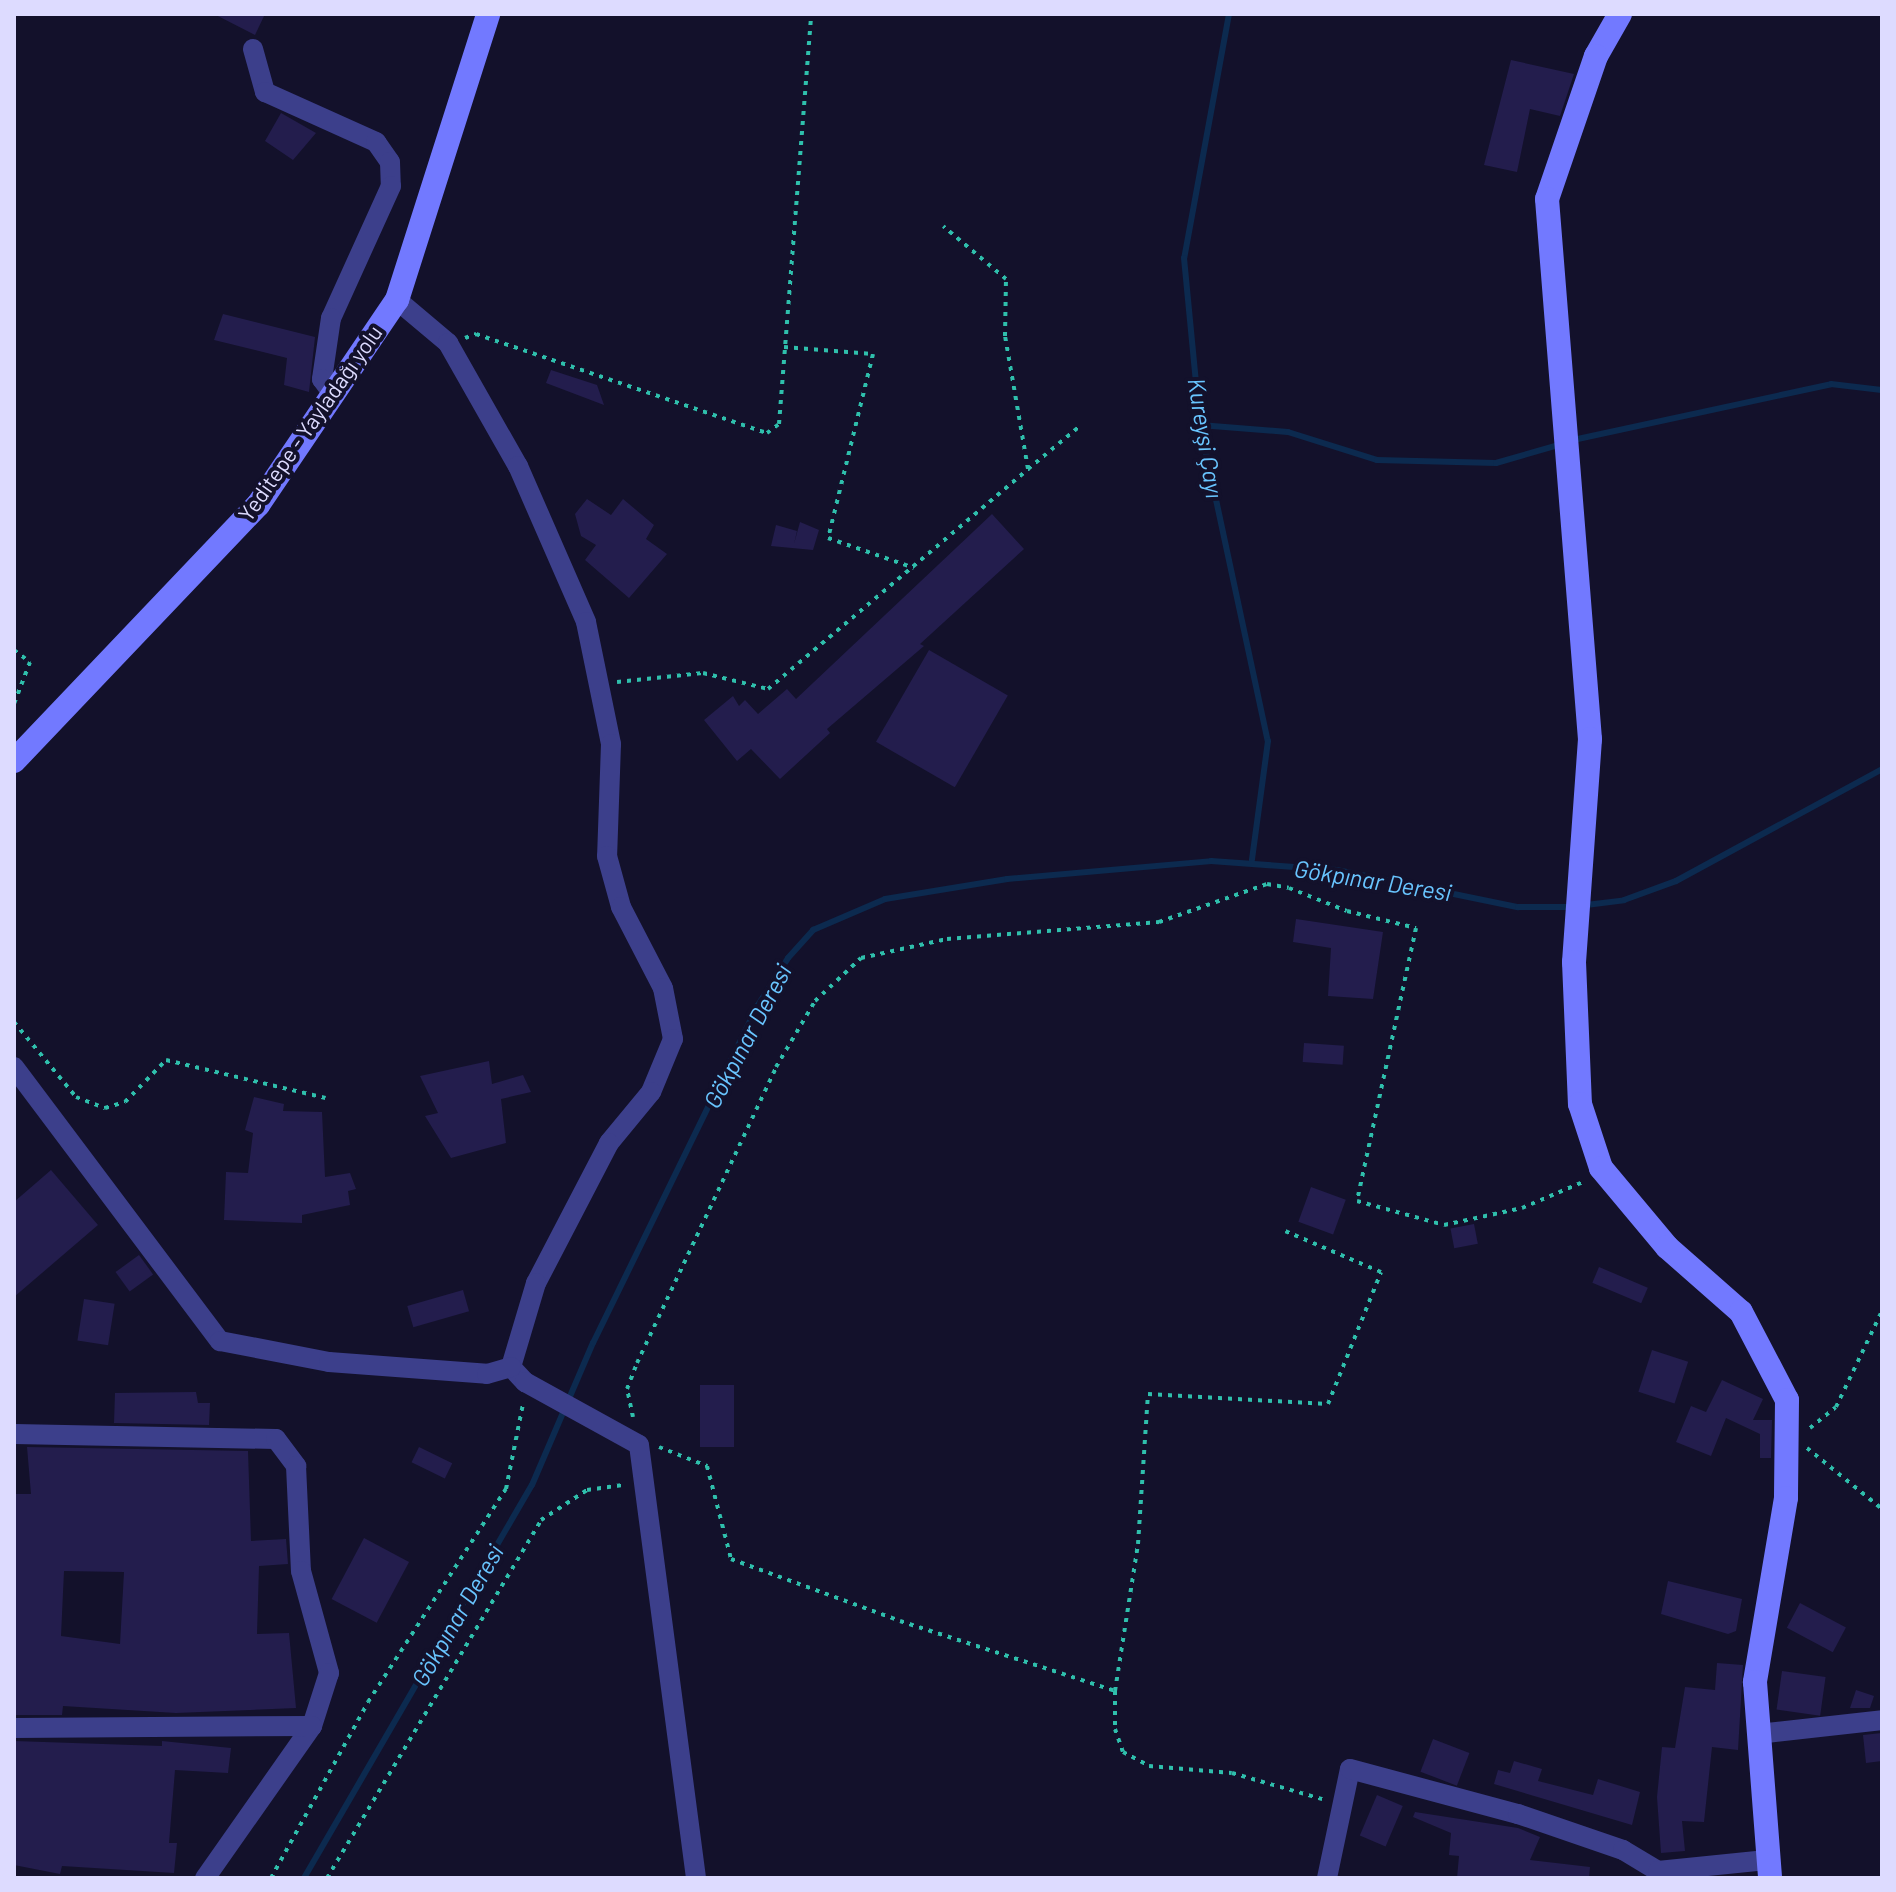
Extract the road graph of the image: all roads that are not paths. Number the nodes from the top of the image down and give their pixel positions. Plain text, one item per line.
1 (488, 14) edge
2 (1620, 14) edge
3 (253, 49) dead end
4 (397, 300) junction
5 (333, 394) junction
6 (14, 761) edge
7 (14, 1067) edge
8 (518, 1374) junction
9 (14, 1434) edge
10 (1882, 1720) edge
11 (312, 1726) junction
12 (14, 1728) edge
13 (1758, 1734) junction
14 (1768, 1869) edge
15 (205, 1878) edge
16 (696, 1878) edge
17 (1327, 1878) edge

1 - 4 street, Yeditepe - Yayladağı yolu
2 - 13 street
3 - 5 street
4 - 5 street, Yeditepe - Yayladağı yolu
4 - 8 street
5 - 6 street, Yeditepe - Yayladağı yolu
7 - 8 street
8 - 16 street
9 - 11 street
10 - 13 street
11 - 12 street
11 - 15 street
13 - 14 street
14 - 17 street

